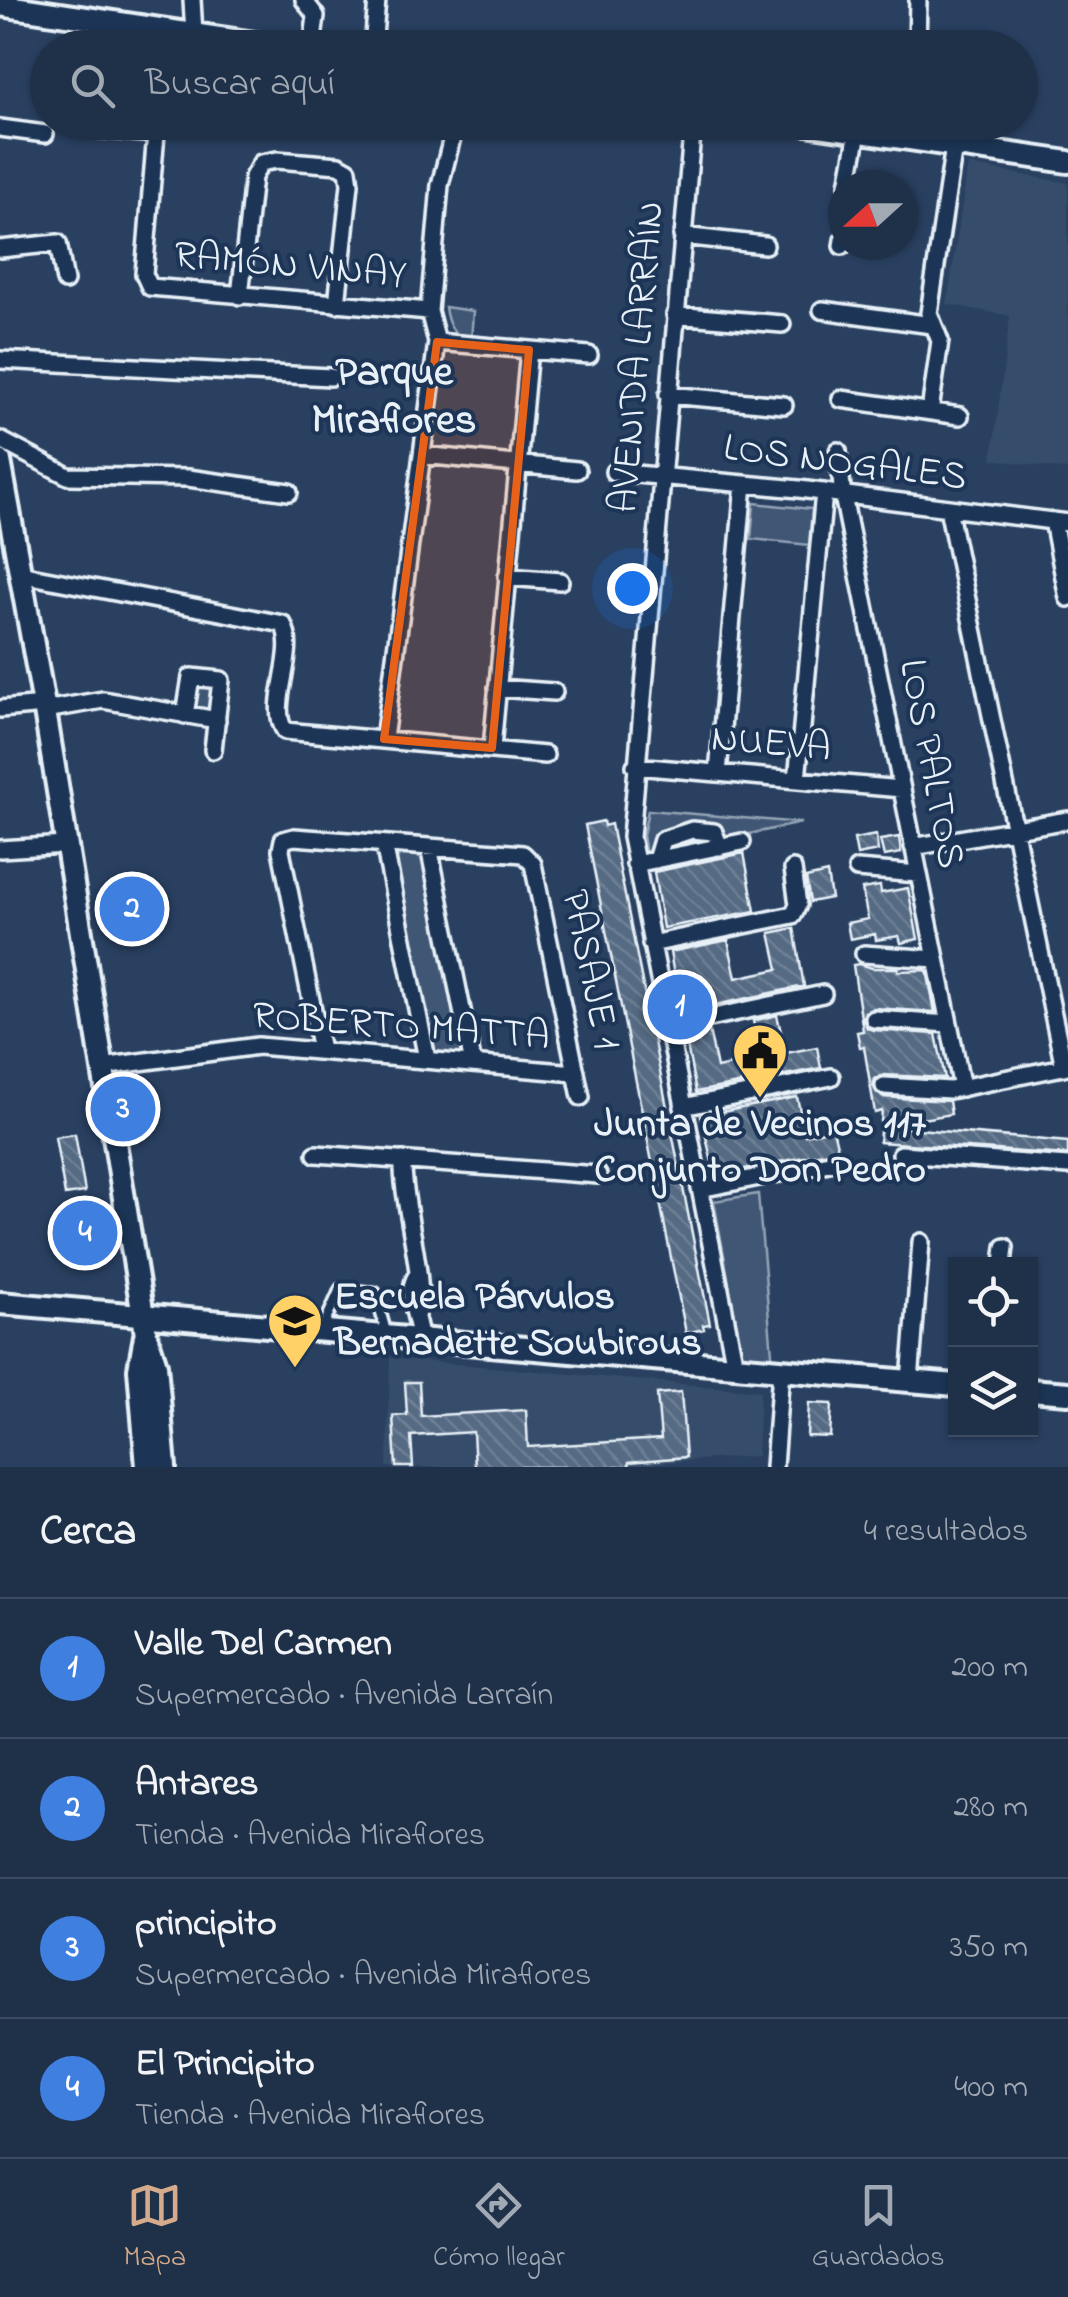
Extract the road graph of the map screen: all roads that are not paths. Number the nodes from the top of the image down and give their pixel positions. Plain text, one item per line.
1 (192, 0) edge
2 (304, 0) edge
3 (377, 0) edge
4 (918, 0) edge
5 (0, 5) edge
6 (123, 30) edge
7 (194, 30) edge
8 (314, 30) edge
9 (374, 30) edge
10 (918, 30) edge
11 (0, 128) edge
12 (30, 132) edge
13 (155, 140) edge
14 (451, 140) edge
15 (690, 140) edge
16 (856, 140) edge
17 (938, 140) edge
18 (954, 146) junction
19 (1068, 162) edge
20 (851, 170) edge
21 (682, 236) junction
22 (764, 245) dead end
23 (0, 250) edge
24 (65, 281) dead end
25 (240, 296) junction
26 (337, 304) junction
27 (822, 310) dead end
28 (429, 311) junction
29 (675, 315) junction
30 (782, 324) dead end
31 (932, 325) junction
32 (436, 342) junction
33 (529, 350) junction
34 (589, 355) dead end
35 (0, 360) edge
36 (331, 377) dead end
37 (668, 396) junction
38 (842, 398) dead end
39 (784, 405) dead end
40 (930, 411) junction
41 (960, 416) dead end
42 (0, 440) edge
43 (838, 451) dead end
44 (422, 455) junction
45 (0, 461) edge
46 (518, 464) junction
47 (576, 470) dead end
48 (614, 472) dead end
49 (660, 477) junction
50 (744, 484) junction
51 (288, 492) dead end
52 (824, 492) junction
53 (843, 496) junction
54 (948, 508) junction
55 (1060, 522) edge
56 (20, 574) junction
57 (507, 577) junction
58 (560, 580) dead end
59 (1068, 598) edge
60 (498, 688) junction
61 (554, 692) dead end
62 (44, 708) junction
63 (0, 709) edge
64 (186, 714) junction
65 (217, 720) junction
66 (384, 739) junction
67 (492, 748) junction
68 (213, 750) dead end
69 (545, 755) dead end
70 (635, 766) junction
71 (718, 773) junction
72 (796, 780) junction
73 (902, 789) junction
74 (1068, 820) edge
75 (1012, 830) junction
76 (742, 842) dead end
77 (384, 844) junction
78 (66, 846) junction
79 (429, 847) junction
80 (913, 847) junction
81 (0, 850) edge
82 (635, 864) junction
83 (793, 869) dead end
84 (857, 869) dead end
85 (919, 874) junction
86 (651, 944) junction
87 (864, 954) dead end
88 (936, 959) junction
89 (823, 994) dead end
90 (874, 1019) dead end
91 (949, 1024) junction
92 (668, 1026) junction
93 (321, 1050) junction
94 (427, 1060) junction
95 (473, 1064) junction
96 (102, 1067) junction
97 (1066, 1067) edge
98 (576, 1073) junction
99 (831, 1077) dead end
100 (884, 1086) dead end
101 (962, 1088) junction
102 (582, 1097) dead end
103 (683, 1107) junction
104 (316, 1154) dead end
105 (900, 1154) dead end
106 (404, 1160) junction
107 (839, 1161) dead end
108 (1068, 1166) edge
109 (598, 1176) dead end
110 (700, 1189) junction
111 (921, 1242) dead end
112 (1004, 1246) dead end
113 (1003, 1257) edge
114 (0, 1303) edge
115 (144, 1325) junction
116 (322, 1330) junction
117 (387, 1335) junction
118 (420, 1337) junction
119 (735, 1366) junction
120 (781, 1370) junction
121 (910, 1381) junction
122 (948, 1384) edge
123 (1038, 1391) edge
124 (1068, 1393) edge
125 (147, 1467) edge
126 (165, 1467) edge
127 (774, 1467) edge

1 - 7 street
2 - 8 street
3 - 9 street
4 - 10 street
5 - 6 main road
11 - 12 street
13 - 25 street, RAMÓN VINAY
14 - 28 street
15 - 21 street, AVENIDA LARRAÍN
16 - 20 street
17 - 18 main road
18 - 19 main road
18 - 31 street
21 - 22 street
21 - 29 street, AVENIDA LARRAÍN
23 - 24 street
25 - 26 street, RAMÓN VINAY
25 - 26 street
26 - 28 street, RAMÓN VINAY
27 - 31 street
28 - 32 street
29 - 30 street
29 - 37 street, AVENIDA LARRAÍN
31 - 40 street
32 - 33 street
32 - 44 street
33 - 34 street
33 - 46 street
35 - 36 street
37 - 39 street
37 - 49 street, AVENIDA LARRAÍN
38 - 40 street
40 - 41 street
42 - 51 street
43 - 53 street, LOS PALTOS
44 - 46 street
44 - 66 street
45 - 56 main road
46 - 47 street
46 - 57 street
48 - 49 street, LOS NOGALES
49 - 50 street, LOS NOGALES
49 - 70 street, AVENIDA LARRAÍN
50 - 52 street, LOS NOGALES
50 - 71 street
52 - 53 street, LOS NOGALES
52 - 72 street
53 - 54 street, LOS NOGALES
53 - 73 street, LOS PALTOS
54 - 55 street, LOS NOGALES
54 - 75 street
55 - 59 street
56 - 62 main road
56 - 66 street
57 - 58 street
57 - 60 street
60 - 61 street
60 - 67 street
62 - 63 street
62 - 64 street
62 - 78 main road
64 - 65 street
64 - 65 street
65 - 68 street
66 - 67 street
67 - 69 street
70 - 71 street, NUEVA
70 - 82 street, AVENIDA LARRAÍN
71 - 72 street, NUEVA
72 - 73 street, NUEVA
73 - 80 street, LOS PALTOS
74 - 75 street
75 - 80 street
75 - 97 street
76 - 82 street
77 - 79 street
77 - 93 street
77 - 94 street
78 - 81 street
78 - 96 main road
79 - 95 street
79 - 98 street, PASAJE 1
80 - 85 street, LOS PALTOS
82 - 86 street, AVENIDA LARRAÍN
83 - 86 street
84 - 85 street
85 - 88 street, LOS PALTOS
86 - 92 street, AVENIDA LARRAÍN
87 - 88 street
88 - 91 street, LOS PALTOS
89 - 92 street
90 - 91 street
91 - 101 street, LOS PALTOS
92 - 103 street, AVENIDA LARRAÍN
93 - 94 street, ROBERTO MATTA
93 - 96 street, ROBERTO MATTA
94 - 95 street, ROBERTO MATTA
95 - 98 street, ROBERTO MATTA
96 - 115 main road
97 - 101 street
98 - 102 street, PASAJE 1
99 - 103 street
100 - 101 street
103 - 110 street, AVENIDA LARRAÍN
104 - 106 street
105 - 108 street
106 - 109 street
106 - 118 street
107 - 110 street
110 - 119 street, AVENIDA LARRAÍN
111 - 121 street
112 - 113 street
114 - 115 main road
115 - 116 main road
115 - 125 main road
115 - 126 main road
116 - 117 main road
116 - 117 lane
117 - 118 main road
118 - 119 main road
119 - 120 main road
120 - 121 main road
120 - 127 street
121 - 122 main road
123 - 124 main road

